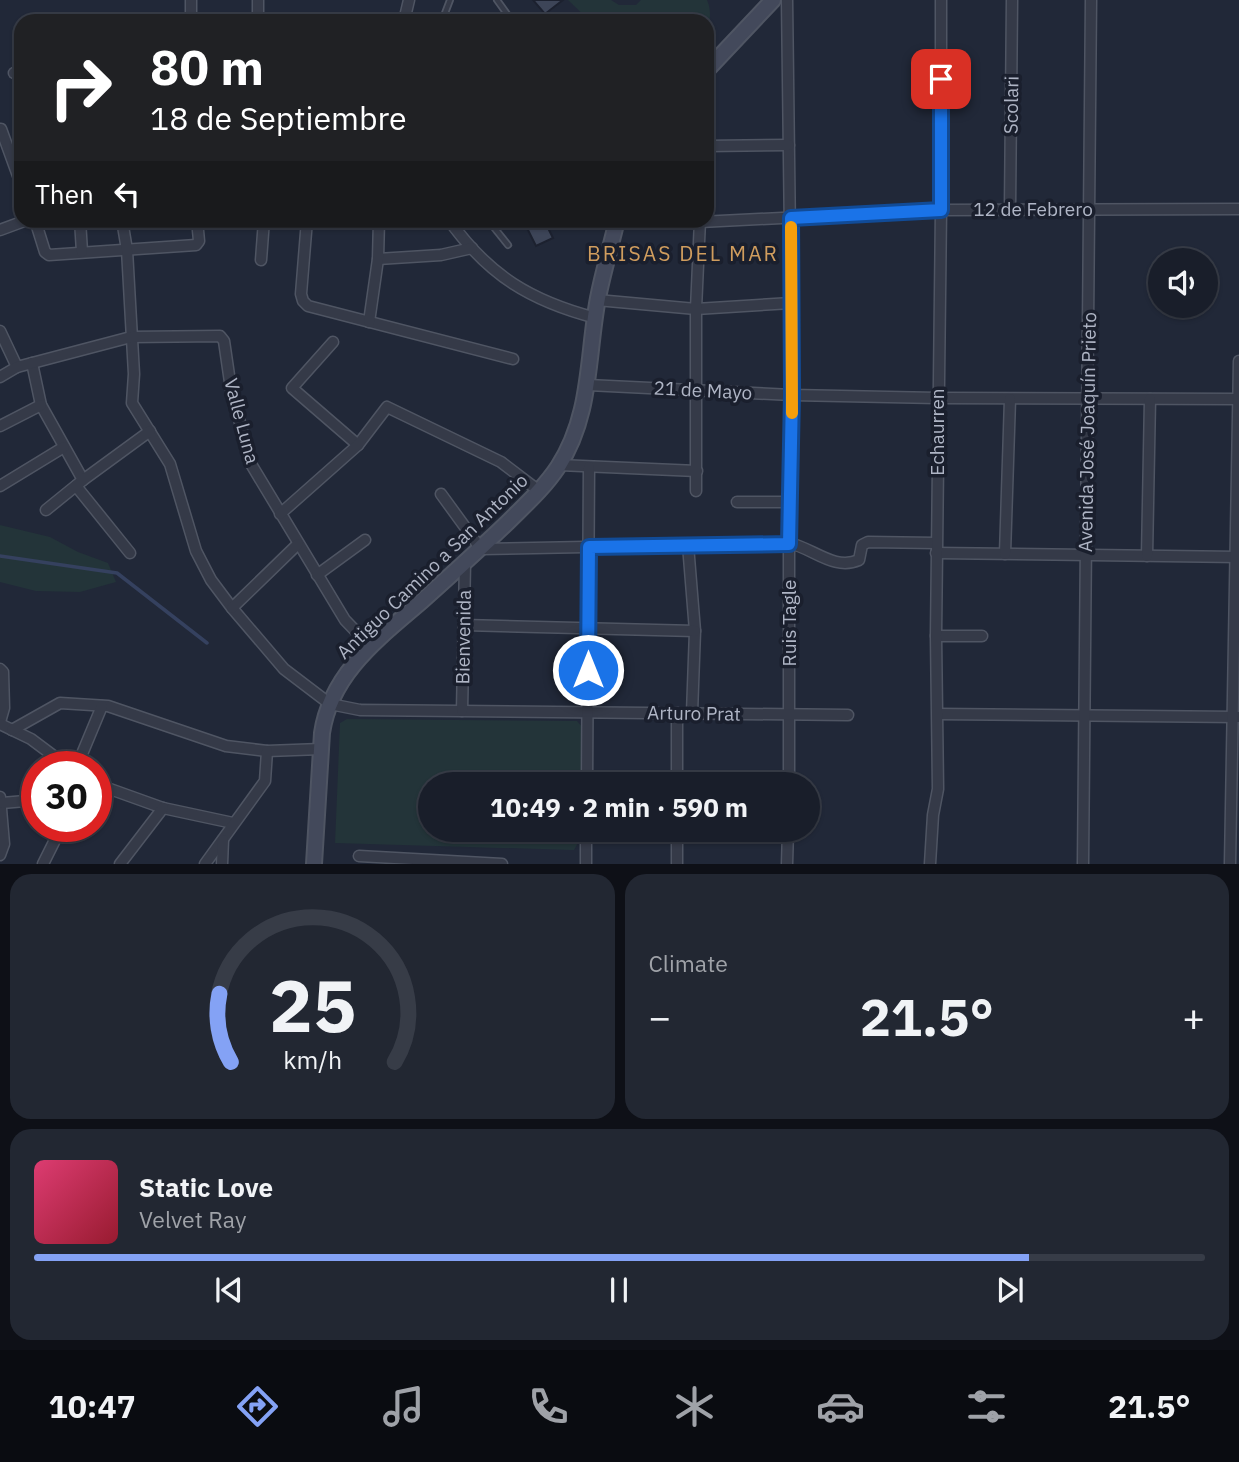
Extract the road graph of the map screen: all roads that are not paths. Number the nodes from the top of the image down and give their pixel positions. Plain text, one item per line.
1 (774, 0) edge
2 (787, 0) edge
3 (941, 0) edge
4 (1012, 0) edge
5 (1091, 0) edge
6 (714, 64) edge
7 (1, 129) edge
8 (789, 145) junction
9 (714, 146) edge
10 (14, 165) edge
11 (1010, 209) junction
12 (1089, 209) junction
13 (1239, 209) edge
14 (941, 210) junction
15 (791, 218) junction
16 (714, 221) edge
17 (38, 228) edge
18 (80, 228) edge
19 (123, 228) edge
20 (198, 228) edge
21 (263, 228) edge
22 (306, 228) edge
23 (379, 228) edge
24 (455, 228) edge
25 (495, 228) edge
26 (615, 228) edge
27 (701, 228) edge
28 (508, 244) dead end
29 (471, 248) junction
30 (127, 250) junction
31 (82, 252) junction
32 (378, 259) junction
33 (261, 260) dead end
34 (597, 300) junction
35 (791, 303) junction
36 (696, 309) junction
37 (596, 318) junction
38 (369, 323) junction
39 (0, 331) edge
40 (131, 337) junction
41 (333, 342) dead end
42 (513, 359) dead end
43 (1239, 361) edge
44 (32, 363) junction
45 (17, 367) junction
46 (0, 377) edge
47 (587, 385) junction
48 (695, 389) junction
49 (792, 394) junction
50 (937, 398) junction
51 (1010, 399) junction
52 (1087, 399) junction
53 (1150, 399) junction
54 (1239, 399) edge
55 (41, 405) junction
56 (0, 426) edge
57 (150, 431) junction
58 (358, 445) junction
59 (64, 447) junction
60 (559, 465) junction
61 (589, 467) junction
62 (697, 471) junction
63 (79, 483) junction
64 (0, 486) edge
65 (539, 491) junction
66 (696, 491) dead end
67 (441, 494) dead end
68 (737, 502) dead end
69 (790, 502) junction
70 (46, 510) dead end
71 (280, 514) junction
72 (365, 540) dead end
73 (298, 544) junction
74 (789, 544) junction
75 (688, 545) junction
76 (589, 547) junction
77 (481, 548) junction
78 (936, 548) junction
79 (130, 553) dead end
80 (1006, 554) junction
81 (1086, 555) junction
82 (1147, 556) junction
83 (1237, 557) edge
84 (465, 563) junction
85 (317, 575) junction
86 (232, 608) junction
87 (464, 625) junction
88 (588, 628) junction
89 (695, 631) junction
90 (936, 636) junction
91 (982, 636) dead end
92 (370, 646) junction
93 (0, 669) edge
94 (330, 704) junction
95 (102, 706) junction
96 (462, 711) junction
97 (587, 712) junction
98 (677, 713) junction
99 (692, 713) junction
100 (790, 714) junction
101 (938, 714) junction
102 (848, 715) dead end
103 (1084, 715) junction
104 (1236, 717) edge
105 (0, 723) edge
106 (12, 730) junction
107 (321, 749) junction
108 (46, 751) edge
109 (84, 751) edge
110 (267, 751) junction
111 (587, 772) edge
112 (677, 772) edge
113 (789, 772) edge
114 (112, 790) edge
115 (1, 800) edge
116 (21, 800) edge
117 (163, 808) junction
118 (233, 823) junction
119 (223, 837) junction
120 (54, 842) edge
121 (586, 842) edge
122 (677, 842) edge
123 (788, 842) edge
124 (0, 855) edge
125 (359, 856) dead end
126 (441, 862) edge
127 (43, 863) edge
128 (120, 863) edge
129 (205, 863) edge
130 (222, 863) edge
131 (314, 863) edge
132 (502, 863) edge
133 (586, 863) edge
134 (677, 863) edge
135 (787, 863) edge
136 (930, 863) edge
137 (1083, 863) edge
138 (1230, 863) edge

1 - 6 street
2 - 8 street, Ruis Tagle
3 - 14 street, Echaurren
4 - 11 street, Scolari
5 - 12 street, Avenida José Joaquín Prieto
7 - 10 street
8 - 9 street
8 - 15 street, Ruis Tagle
11 - 12 street, 12 de Febrero
11 - 14 street, 12 de Febrero
12 - 13 street, 12 de Febrero
12 - 52 street, Avenida José Joaquín Prieto
14 - 15 street, 12 de Febrero
14 - 50 street, Echaurren
15 - 16 street, 12 de Febrero
15 - 35 street, Ruis Tagle
17 - 31 street
18 - 31 street
19 - 30 street
20 - 30 street
21 - 33 street
22 - 38 street
23 - 32 street
24 - 29 street
25 - 28 lane
26 - 34 street, Antiguo Camino a San Antonio
27 - 36 street
29 - 32 street
29 - 37 street
30 - 31 street
30 - 40 street
32 - 38 street
34 - 36 street
34 - 37 street, Antiguo Camino a San Antonio
35 - 36 street
35 - 49 street, Ruis Tagle
36 - 48 street
37 - 47 street, Antiguo Camino a San Antonio
38 - 42 street
39 - 45 street
40 - 44 street
40 - 57 street
40 - 71 street, Valle Luna
41 - 58 street
43 - 54 street
44 - 45 street
44 - 55 street
45 - 46 street
47 - 48 street, 21 de Mayo
47 - 60 street, Antiguo Camino a San Antonio
48 - 49 street, 21 de Mayo
48 - 62 street
49 - 50 street, 21 de Mayo
49 - 69 street, Ruis Tagle
50 - 51 street, 21 de Mayo
50 - 78 street, Echaurren
51 - 52 street, 21 de Mayo
51 - 80 street
52 - 53 street, 21 de Mayo
52 - 81 street, Avenida José Joaquín Prieto
53 - 54 street, 21 de Mayo
53 - 82 street
54 - 83 street
55 - 56 street
55 - 59 street
57 - 63 street
57 - 86 street
58 - 65 street
58 - 71 street
59 - 63 street
59 - 64 street
60 - 61 street
60 - 65 street, Antiguo Camino a San Antonio
61 - 62 street
61 - 76 street
62 - 66 street
63 - 70 street
63 - 79 street
65 - 77 street, Antiguo Camino a San Antonio
67 - 77 street
68 - 69 street
69 - 74 street, Ruis Tagle
71 - 73 street, Valle Luna
72 - 85 street
73 - 85 street, Valle Luna
73 - 86 street
74 - 75 street
74 - 78 street
74 - 100 street, Ruis Tagle
75 - 76 street
75 - 89 street
76 - 77 street
76 - 88 street
77 - 84 street, Antiguo Camino a San Antonio
78 - 80 street
78 - 90 street, Echaurren
80 - 81 street
81 - 82 street
81 - 103 street, Avenida José Joaquín Prieto
82 - 83 street
83 - 104 street
84 - 87 street, Bienvenida
84 - 92 street, Antiguo Camino a San Antonio
85 - 92 street, Valle Luna
86 - 94 street
87 - 88 street
87 - 96 street, Bienvenida
88 - 89 street
88 - 97 street
89 - 99 street
90 - 91 street
90 - 101 street, Echaurren
92 - 94 street, Antiguo Camino a San Antonio
93 - 105 street
94 - 96 street, Arturo Prat
94 - 107 street, Antiguo Camino a San Antonio
95 - 106 street
95 - 109 street
95 - 110 street
96 - 97 street, Arturo Prat
97 - 98 street, Arturo Prat
97 - 111 street
98 - 99 street, Arturo Prat
98 - 112 street
99 - 100 street, Arturo Prat
100 - 102 street, Arturo Prat
100 - 113 street, Ruis Tagle
101 - 103 street
101 - 136 street, Echaurren
103 - 104 street
103 - 137 street, Avenida José Joaquín Prieto
104 - 138 street
105 - 106 street
106 - 108 street
107 - 110 street
107 - 131 street, Antiguo Camino a San Antonio
110 - 118 street
114 - 117 street
115 - 116 street
115 - 124 street
117 - 118 street
117 - 128 street
118 - 119 street
119 - 129 street
119 - 130 street
120 - 127 street
121 - 133 street
122 - 134 street
123 - 135 street
125 - 126 street
126 - 132 street

